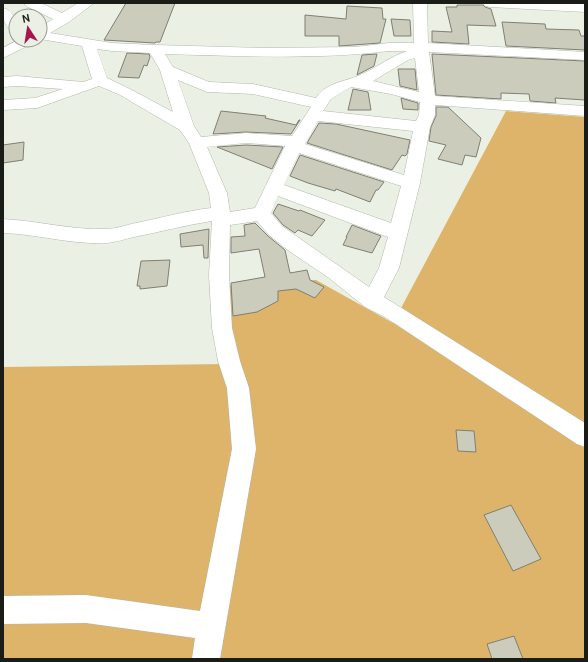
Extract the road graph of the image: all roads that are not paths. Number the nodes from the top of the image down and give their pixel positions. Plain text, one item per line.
1 (31, 3) edge
2 (87, 3) edge
3 (420, 3) edge
4 (490, 3) edge
5 (585, 8) edge
6 (64, 19) junction
7 (48, 29) edge
8 (48, 36) edge
9 (88, 43) junction
10 (14, 48) edge
11 (155, 49) junction
12 (421, 49) junction
13 (3, 54) edge
14 (585, 56) edge
15 (167, 70) junction
16 (3, 82) edge
17 (351, 83) junction
18 (93, 84) junction
19 (428, 100) junction
20 (3, 105) edge
21 (317, 110) junction
22 (585, 111) edge
23 (186, 126) junction
24 (422, 127) junction
25 (197, 143) junction
26 (296, 144) junction
27 (411, 183) junction
28 (273, 188) junction
29 (262, 214) junction
30 (221, 216) junction
31 (3, 226) edge
32 (398, 233) junction
33 (372, 301) junction
34 (585, 436) edge
35 (3, 610) edge
36 (211, 626) junction
37 (206, 659) edge

1 - 6 street
2 - 6 street
3 - 12 street
4 - 5 street
6 - 7 street
8 - 9 street
9 - 11 street
9 - 18 street
10 - 13 street
11 - 12 street
11 - 15 street
12 - 14 street
12 - 17 street
12 - 19 street
15 - 21 street
15 - 23 street
16 - 18 street
17 - 19 street
17 - 21 street
18 - 20 street
18 - 23 street
19 - 22 street
19 - 24 street
21 - 24 street
21 - 26 street
23 - 25 street
24 - 27 street
25 - 26 street
25 - 30 street
26 - 27 street
26 - 28 street
27 - 32 street
28 - 29 street
28 - 32 street
29 - 30 street
29 - 33 street
30 - 31 street
30 - 36 street
32 - 33 street
33 - 34 street
35 - 36 street
36 - 37 street

